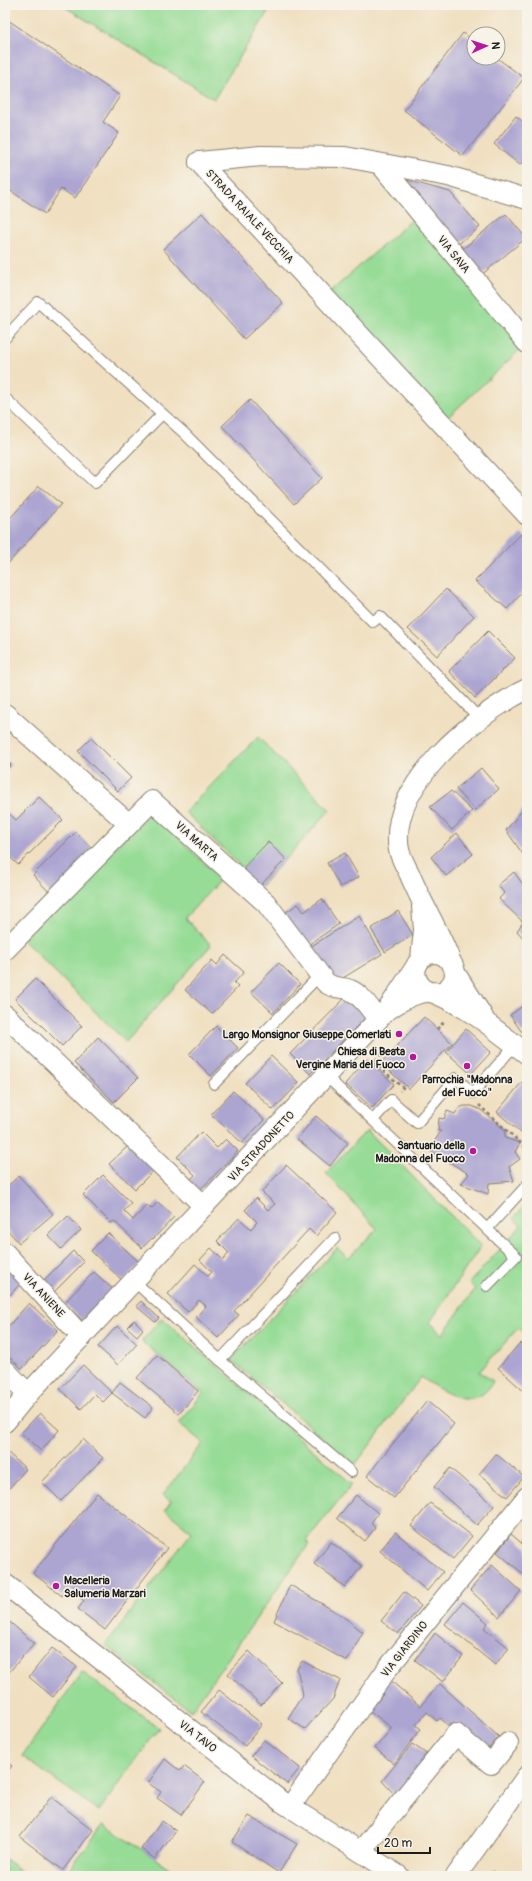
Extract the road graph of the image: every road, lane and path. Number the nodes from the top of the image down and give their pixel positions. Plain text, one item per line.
1 (381, 165) junction
2 (527, 199) edge
3 (5, 338) edge
4 (527, 343) edge
5 (5, 398) edge
6 (162, 414) junction
7 (527, 515) edge
8 (527, 689) edge
9 (5, 714) edge
10 (480, 718) junction
11 (129, 824) junction
12 (421, 902) junction
13 (5, 950) edge
14 (419, 962) junction
15 (453, 966) junction
16 (319, 976) junction
17 (431, 992) junction
18 (383, 1014) junction
19 (5, 1015) edge
20 (445, 1021) dead end
21 (485, 1021) junction
22 (437, 1029) dead end
23 (521, 1049) edge
24 (382, 1054) dead end
25 (326, 1076) junction
26 (214, 1084) dead end
27 (473, 1094) junction
28 (392, 1100) junction
29 (373, 1120) junction
30 (527, 1149) edge
31 (527, 1185) edge
32 (204, 1206) junction
33 (487, 1229) junction
34 (335, 1238) dead end
35 (5, 1253) edge
36 (134, 1281) junction
37 (487, 1286) dead end
38 (82, 1337) junction
39 (220, 1360) junction
40 (5, 1370) edge
41 (28, 1394) junction
42 (5, 1422) edge
43 (351, 1472) dead end
44 (527, 1497) edge
45 (5, 1584) edge
46 (508, 1743) dead end
47 (527, 1776) edge
48 (290, 1807) junction
49 (361, 1851) junction
50 (393, 1874) edge
51 (456, 1876) edge

1 - 2 street, STRADA RAIALE VECCHIA
1 - 4 street, VIA SAVA
1 - 7 street, STRADA RAIALE VECCHIA
3 - 6 lane
5 - 6 lane
6 - 10 lane
8 - 10 street, VIA STRADONETTO
9 - 11 street
10 - 12 street, VIA STRADONETTO
11 - 13 street
11 - 16 street, VIA MARTA
12 - 14 street, VIA STRADONETTO
12 - 15 street, VIA STRADONETTO
14 - 15 street
14 - 17 street
14 - 18 street, VIA STRADONETTO
15 - 17 street
15 - 21 street, VIA STRADONETTO
16 - 18 street, VIA MARTA
16 - 26 lane
17 - 18 street, VIA STRADONETTO
17 - 21 street
18 - 25 street, VIA STRADONETTO
19 - 32 street
20 - 22 path
21 - 23 street
23 - 27 lane
24 - 28 path
25 - 29 lane
25 - 32 street, VIA STRADONETTO
27 - 28 lane
27 - 30 path
28 - 29 lane
29 - 33 lane
31 - 33 lane
32 - 36 street, VIA STRADONETTO
33 - 37 lane
34 - 39 lane
35 - 38 street, VIA ANIENE
36 - 38 street, VIA STRADONETTO
36 - 39 lane
38 - 41 street, VIA STRADONETTO
39 - 43 lane
40 - 41 street
41 - 42 street, VIA STRADONETTO
44 - 48 street, VIA GIARDINO
45 - 48 street, VIA TAVO
46 - 49 street
47 - 51 street
48 - 49 street, VIA TAVO
49 - 50 street, VIA TAVO

